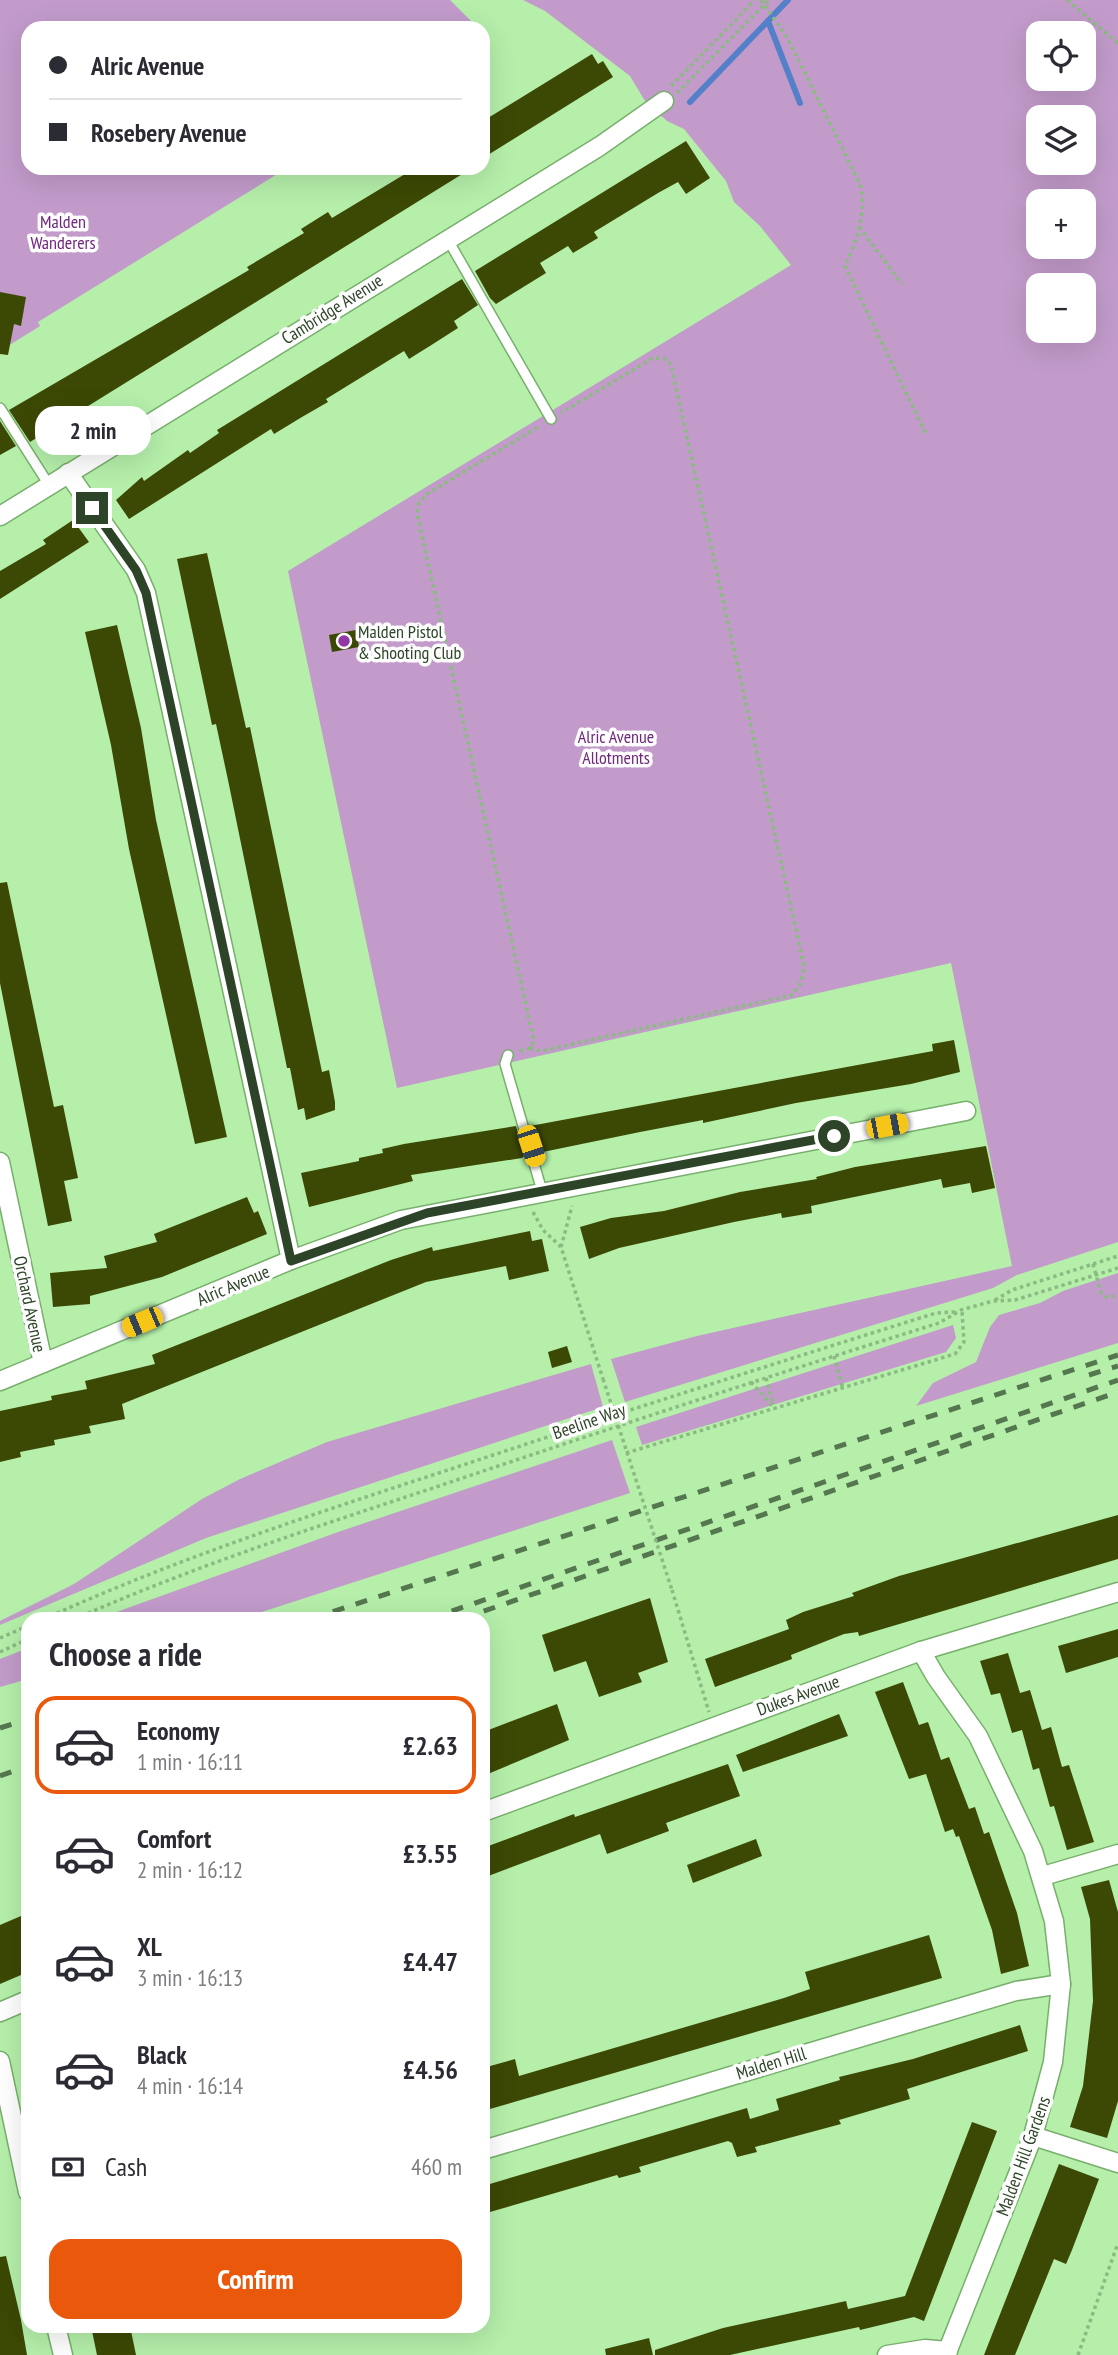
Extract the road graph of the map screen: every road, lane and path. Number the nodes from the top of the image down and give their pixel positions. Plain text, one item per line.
1 (755, 0) edge
2 (769, 0) edge
3 (1067, 0) edge
4 (763, 2) edge
5 (1118, 43) edge
6 (664, 101) junction
7 (859, 216) junction
8 (447, 238) junction
9 (902, 284) dead end
10 (0, 408) edge
11 (551, 419) junction
12 (926, 434) dead end
13 (68, 473) junction
14 (49, 485) junction
15 (0, 516) edge
16 (530, 1048) junction
17 (508, 1055) joint
18 (966, 1111) dead end
19 (0, 1162) edge
20 (571, 1186) junction
21 (542, 1191) junction
22 (523, 1195) junction
23 (561, 1247) junction
24 (1118, 1256) edge
25 (291, 1261) junction
26 (1093, 1264) junction
27 (1118, 1268) edge
28 (1096, 1275) junction
29 (1118, 1296) edge
30 (993, 1301) junction
31 (959, 1311) junction
32 (834, 1356) junction
33 (43, 1363) junction
34 (766, 1377) junction
35 (0, 1381) edge
36 (751, 1382) junction
37 (843, 1389) junction
38 (775, 1409) junction
39 (626, 1453) junction
40 (1118, 1592) edge
41 (59, 1612) edge
42 (91, 1612) edge
43 (21, 1629) edge
44 (0, 1639) edge
45 (21, 1642) edge
46 (921, 1651) junction
47 (0, 1652) edge
48 (713, 1726) junction
49 (490, 1809) edge
50 (1118, 1854) edge
51 (1043, 1876) junction
52 (1061, 1984) junction
53 (21, 2003) edge
54 (0, 2012) edge
55 (0, 2061) edge
56 (1034, 2136) junction
57 (490, 2148) edge
58 (21, 2159) edge
59 (1118, 2163) edge
60 (1118, 2243) edge
61 (57, 2333) edge
62 (947, 2353) edge
63 (62, 2355) edge
64 (887, 2355) edge
65 (1078, 2355) edge

1 - 6 path
2 - 4 path
3 - 5 path
4 - 6 path
4 - 7 path
6 - 8 street, Cambridge Avenue
7 - 9 path
7 - 12 path
8 - 11 lane
8 - 13 street, Cambridge Avenue
10 - 14 lane
11 - 16 path
11 - 16 path
13 - 14 street, Cambridge Avenue
13 - 25 street
14 - 15 street, Cambridge Avenue
16 - 17 path
17 - 21 lane
18 - 20 street, Alric Avenue
19 - 33 street, Orchard Avenue
20 - 21 street, Alric Avenue
20 - 23 path
21 - 22 street, Alric Avenue
22 - 23 path
22 - 25 street, Alric Avenue
23 - 39 path, bridge
24 - 26 path
25 - 33 street, Alric Avenue
26 - 28 path
26 - 30 path
27 - 28 path, Beeline Way
28 - 29 path
28 - 30 path, Beeline Way
30 - 31 path, Beeline Way
31 - 32 path, Beeline Way
31 - 37 path
31 - 41 path
32 - 34 path, Beeline Way
32 - 37 path
33 - 35 street, Alric Avenue
34 - 36 path, Beeline Way
34 - 38 path
36 - 38 path
36 - 42 path, Beeline Way
37 - 38 path
38 - 39 path
39 - 48 path, bridge
40 - 46 street, Dukes Avenue
43 - 44 path
45 - 47 path
46 - 48 street, Dukes Avenue
46 - 51 street, Malden Hill Gardens
48 - 49 street, Dukes Avenue
50 - 51 street
51 - 52 street, Malden Hill Gardens
52 - 56 street, Malden Hill Gardens
52 - 57 street, Malden Hill
53 - 54 street
55 - 58 street
56 - 59 street
56 - 62 street, Malden Hill Gardens
60 - 65 path
61 - 63 street
62 - 64 street

